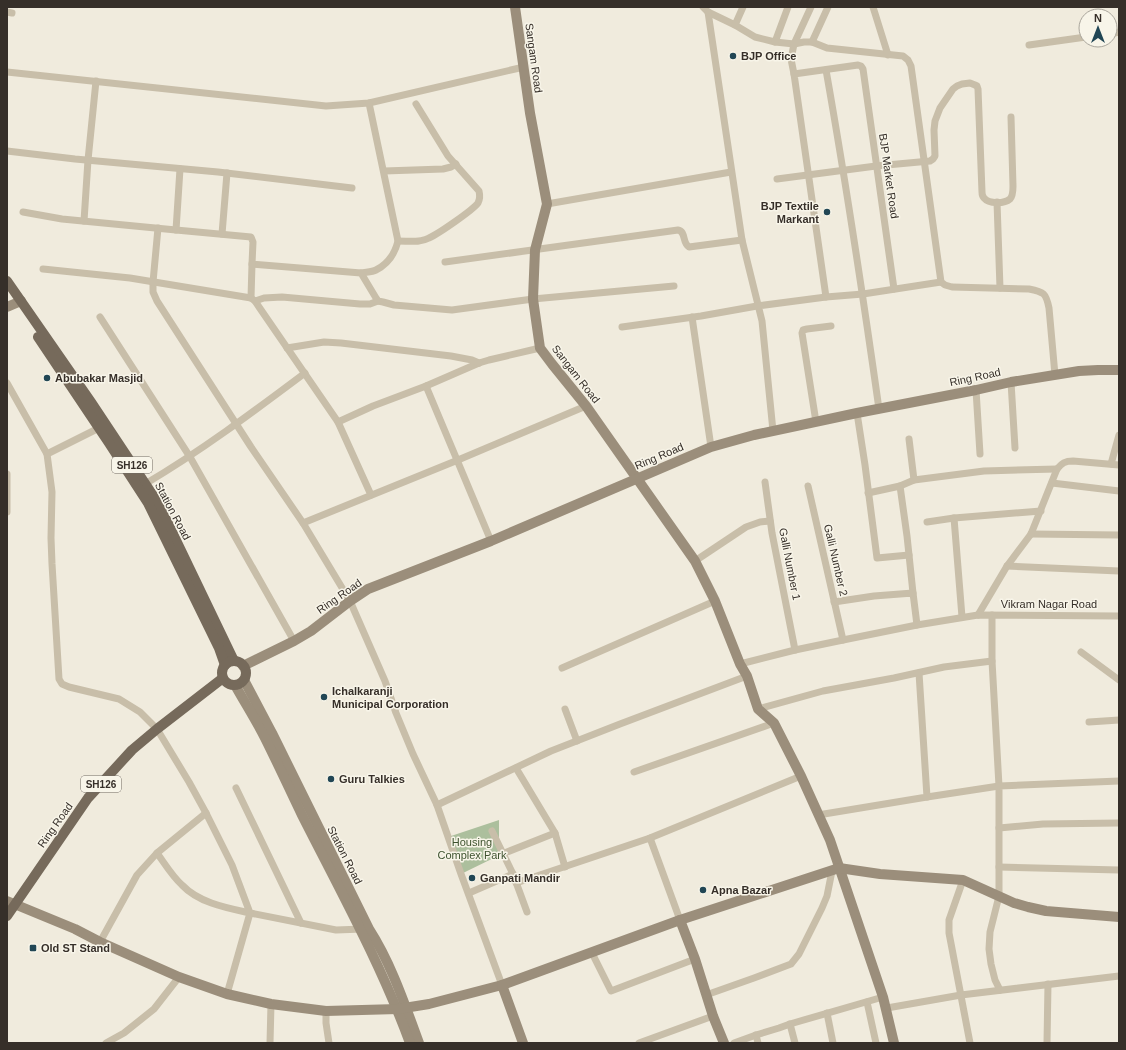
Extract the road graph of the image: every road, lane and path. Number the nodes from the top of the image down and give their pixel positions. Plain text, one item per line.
1 (516, 7) edge
2 (743, 7) edge
3 (788, 7) edge
4 (811, 7) edge
5 (828, 7) edge
6 (873, 7) edge
7 (706, 10) edge
8 (735, 25) junction
9 (1078, 38) edge
10 (775, 42) junction
11 (812, 42) junction
12 (794, 44) junction
13 (1029, 45) dead end
14 (888, 55) junction
15 (524, 67) junction
16 (826, 70) junction
17 (7, 72) edge
18 (794, 74) junction
19 (96, 81) junction
20 (370, 103) junction
21 (416, 104) dead end
22 (1011, 117) dead end
23 (7, 151) edge
24 (88, 160) junction
25 (925, 162) junction
26 (456, 164) junction
27 (876, 166) junction
28 (180, 169) junction
29 (384, 171) junction
30 (844, 171) junction
31 (731, 172) junction
32 (227, 173) junction
33 (809, 175) junction
34 (777, 179) dead end
35 (352, 188) dead end
36 (997, 202) junction
37 (547, 204) junction
38 (22, 212) dead end
39 (84, 221) junction
40 (158, 228) junction
41 (176, 230) junction
42 (222, 234) junction
43 (742, 240) junction
44 (398, 241) junction
45 (535, 250) junction
46 (445, 262) dead end
47 (252, 264) junction
48 (43, 269) dead end
49 (360, 273) junction
50 (7, 281) edge
51 (153, 282) junction
52 (941, 282) junction
53 (674, 286) dead end
54 (1000, 288) junction
55 (894, 289) junction
56 (7, 292) edge
57 (863, 294) junction
58 (826, 297) junction
59 (533, 299) junction
60 (253, 300) junction
61 (378, 301) junction
62 (14, 304) edge
63 (757, 306) junction
64 (100, 317) dead end
65 (692, 317) junction
66 (831, 326) dead end
67 (622, 327) dead end
68 (287, 348) junction
69 (540, 348) junction
70 (479, 363) junction
71 (1119, 370) edge
72 (305, 373) junction
73 (1055, 374) junction
74 (1011, 382) junction
75 (7, 383) edge
76 (426, 386) junction
77 (976, 390) junction
78 (586, 406) junction
79 (879, 409) junction
80 (857, 413) junction
81 (338, 422) junction
82 (816, 422) junction
83 (237, 424) junction
84 (99, 428) junction
85 (773, 431) junction
86 (1119, 435) edge
87 (909, 439) dead end
88 (711, 447) junction
89 (1015, 448) dead end
90 (47, 454) junction
91 (980, 454) dead end
92 (190, 457) junction
93 (458, 460) junction
94 (1111, 464) junction
95 (1119, 465) edge
96 (1057, 469) junction
97 (7, 475) edge
98 (638, 478) junction
99 (914, 480) junction
100 (765, 482) dead end
101 (1052, 483) junction
102 (145, 484) junction
103 (808, 486) dead end
104 (900, 486) junction
105 (1119, 491) edge
106 (868, 493) junction
107 (371, 495) junction
108 (1041, 511) junction
109 (7, 512) edge
110 (954, 518) junction
111 (770, 521) junction
112 (927, 522) dead end
113 (303, 523) junction
114 (1031, 534) junction
115 (1119, 536) edge
116 (491, 541) junction
117 (909, 555) junction
118 (695, 561) junction
119 (1007, 566) junction
120 (1119, 571) edge
121 (913, 593) junction
122 (714, 600) junction
123 (350, 601) junction
124 (834, 602) junction
125 (978, 615) junction
126 (992, 615) junction
127 (1119, 616) edge
128 (962, 617) junction
129 (916, 626) junction
130 (843, 640) junction
131 (294, 641) junction
132 (795, 650) junction
133 (1081, 652) dead end
134 (992, 661) junction
135 (234, 664) junction
136 (740, 664) junction
137 (562, 668) dead end
138 (919, 673) junction
139 (747, 676) junction
140 (222, 678) junction
141 (1119, 680) edge
142 (240, 683) junction
143 (566, 709) dead end
144 (758, 709) junction
145 (1119, 720) edge
146 (1089, 722) dead end
147 (774, 723) junction
148 (156, 729) junction
149 (577, 741) junction
150 (516, 768) junction
151 (634, 772) dead end
152 (801, 776) junction
153 (1119, 781) edge
154 (999, 786) junction
155 (236, 788) dead end
156 (927, 797) junction
157 (438, 805) junction
158 (206, 813) junction
159 (818, 815) junction
160 (1119, 823) edge
161 (999, 828) junction
162 (492, 831) dead end
163 (555, 833) junction
164 (650, 838) junction
165 (156, 853) junction
166 (502, 854) junction
167 (999, 867) junction
168 (565, 868) junction
169 (836, 869) junction
170 (1119, 870) edge
171 (513, 874) junction
172 (963, 880) junction
173 (516, 883) junction
174 (469, 893) junction
175 (999, 896) junction
176 (11, 903) edge
177 (527, 912) dead end
178 (250, 914) junction
179 (7, 916) edge
180 (1119, 917) edge
181 (680, 920) junction
182 (302, 923) junction
183 (364, 929) junction
184 (100, 942) junction
185 (592, 953) junction
186 (695, 960) junction
187 (1119, 976) edge
188 (179, 977) junction
189 (1048, 984) junction
190 (502, 985) junction
191 (1000, 990) junction
192 (226, 994) junction
193 (706, 995) junction
194 (961, 995) junction
195 (883, 998) junction
196 (867, 1002) junction
197 (271, 1004) junction
198 (887, 1008) junction
199 (402, 1009) junction
200 (326, 1011) junction
201 (827, 1013) junction
202 (713, 1016) junction
203 (790, 1024) junction
204 (756, 1035) junction
205 (106, 1043) edge
206 (270, 1043) edge
207 (329, 1043) edge
208 (410, 1043) edge
209 (419, 1043) edge
210 (523, 1043) edge
211 (639, 1043) edge
212 (724, 1043) edge
213 (734, 1043) edge
214 (758, 1043) edge
215 (795, 1043) edge
216 (833, 1043) edge
217 (876, 1043) edge
218 (894, 1043) edge
219 (970, 1043) edge
220 (1047, 1043) edge

1 - 15 main road, Sangam Road
2 - 8 street
3 - 10 street
4 - 12 street
5 - 11 street
6 - 14 street
7 - 8 street
7 - 31 street
8 - 10 street
9 - 13 street
10 - 12 street
11 - 12 street
11 - 14 street
12 - 18 street
14 - 25 street
15 - 20 street
15 - 37 main road, Sangam Road
16 - 18 street
16 - 27 street, BJP Market Road
16 - 30 street
17 - 19 street
18 - 33 street
19 - 20 street
19 - 24 street
20 - 29 street
21 - 26 street
22 - 36 street
23 - 24 street
24 - 28 street
24 - 39 street
25 - 27 street
25 - 36 street
25 - 52 street
26 - 29 street
26 - 44 street
27 - 30 street
27 - 55 street, BJP Market Road
28 - 32 street
28 - 41 street
29 - 44 street
30 - 33 street
30 - 57 street
31 - 37 street
31 - 43 street
32 - 35 street
32 - 42 street
33 - 34 street
33 - 58 street
36 - 54 street
37 - 45 main road, Sangam Road
38 - 39 street
39 - 40 street
40 - 41 street
40 - 51 street
41 - 42 street
42 - 47 street
43 - 45 street
43 - 63 street
44 - 49 street
45 - 46 street
45 - 59 main road, Sangam Road
47 - 49 street
47 - 60 street
48 - 51 street
49 - 61 street
50 - 62 main road, Station Road / SH126
51 - 60 street
51 - 83 street
52 - 54 street
52 - 55 street
53 - 59 street
54 - 73 street
55 - 57 street
56 - 62 main road, Station Road / SH126
57 - 58 street
57 - 79 street
58 - 63 street
59 - 61 street
59 - 69 main road, Sangam Road
60 - 61 street
60 - 68 street
62 - 84 main road, Station Road / SH126
62 - 102 main road, Station Road / SH126
63 - 65 street
63 - 85 street
64 - 92 street
65 - 67 street
65 - 88 street
66 - 82 street
68 - 70 street
68 - 72 street
69 - 70 street
69 - 78 main road, Sangam Road
70 - 76 street
71 - 73 main road, Ring Road
72 - 81 street
72 - 83 street
73 - 74 main road, Ring Road
74 - 77 main road, Ring Road
74 - 89 street
75 - 90 street
76 - 81 street
76 - 93 street
77 - 79 main road, Ring Road
77 - 91 street
78 - 93 street
78 - 98 main road, Sangam Road
79 - 80 main road, Ring Road
80 - 82 main road, Ring Road
80 - 106 street
81 - 107 street
82 - 85 main road, Ring Road
83 - 92 street
83 - 113 street
84 - 90 street
84 - 135 main road, Station Road / SH126
85 - 88 main road, Ring Road
86 - 94 street
87 - 99 street
88 - 98 main road, Ring Road
90 - 148 street
92 - 102 street
92 - 131 street
93 - 107 street
93 - 116 street
94 - 95 street
94 - 96 street
96 - 99 street
96 - 101 street
97 - 109 street
98 - 116 main road, Ring Road
98 - 118 main road, Sangam Road
99 - 104 street
100 - 111 street, Galli Number 1
101 - 105 street
101 - 108 street
102 - 135 main road, Station Road / SH126
103 - 124 street, Galli Number 2
104 - 106 street
104 - 117 street
106 - 117 street
107 - 113 street
108 - 110 street
108 - 114 street
110 - 112 street
110 - 128 street
111 - 118 street
111 - 132 street, Galli Number 1
113 - 123 street
114 - 115 street
114 - 119 street
116 - 123 main road, Ring Road
117 - 121 street
118 - 122 main road, Sangam Road
119 - 120 street
119 - 125 street
121 - 124 street
121 - 129 street
122 - 136 main road, Sangam Road
122 - 137 street
123 - 131 main road, Ring Road
123 - 157 street
124 - 130 street, Galli Number 2
125 - 126 street, Vikram Nagar Road
125 - 128 street, Vikram Nagar Road
126 - 127 street, Vikram Nagar Road
126 - 134 street
128 - 129 street, Vikram Nagar Road
129 - 130 street, Vikram Nagar Road
130 - 132 street, Vikram Nagar Road
131 - 135 main road, Ring Road
132 - 136 street, Vikram Nagar Road
133 - 141 street
134 - 138 street
134 - 154 street
135 - 140 main road
135 - 142 main road, SH126
136 - 139 main road, Sangam Road
138 - 144 street
138 - 156 street
139 - 144 main road, Sangam Road
139 - 149 street
140 - 142 main road
140 - 148 main road, Ring Road / SH126
142 - 183 main road, Station Road
143 - 149 street
144 - 147 main road
145 - 146 street
147 - 151 street
147 - 152 main road
148 - 158 street
148 - 176 main road, Ring Road / SH126
149 - 150 street
150 - 157 street
150 - 163 street
152 - 159 main road
152 - 164 street
153 - 154 street
154 - 156 street
154 - 161 street
155 - 182 street
156 - 159 street
157 - 174 street
158 - 165 street
158 - 178 street
159 - 169 main road
160 - 161 street
161 - 167 street
162 - 166 street
163 - 166 street
163 - 168 street
164 - 168 street
164 - 181 street
165 - 178 street
165 - 184 street
166 - 171 street
167 - 170 street
167 - 175 street
168 - 173 street
169 - 172 main road
169 - 181 main road
169 - 193 street
169 - 195 main road
171 - 173 street
171 - 174 street
172 - 175 main road
172 - 194 street
173 - 177 street
174 - 190 street
175 - 180 main road
175 - 191 street
176 - 179 main road, Ring Road / SH126
176 - 184 main road
178 - 182 street
178 - 192 street
181 - 185 main road
181 - 186 main road
182 - 183 street
183 - 199 main road, Station Road
184 - 188 main road
185 - 186 street
185 - 190 main road
186 - 193 main road
187 - 189 street
188 - 192 main road
188 - 205 street
189 - 191 street
189 - 220 street
190 - 199 main road
190 - 210 main road
191 - 194 street
192 - 197 main road
193 - 202 main road
194 - 198 street
194 - 219 street
195 - 196 street
195 - 198 main road
196 - 201 street
196 - 217 street
197 - 200 main road
197 - 206 street
198 - 218 main road
199 - 200 main road
199 - 208 main road, Station Road
199 - 209 main road, Station Road
200 - 207 street
201 - 203 street
201 - 216 street
202 - 211 street
202 - 212 main road
203 - 204 street
203 - 215 street
204 - 213 street
204 - 214 street

